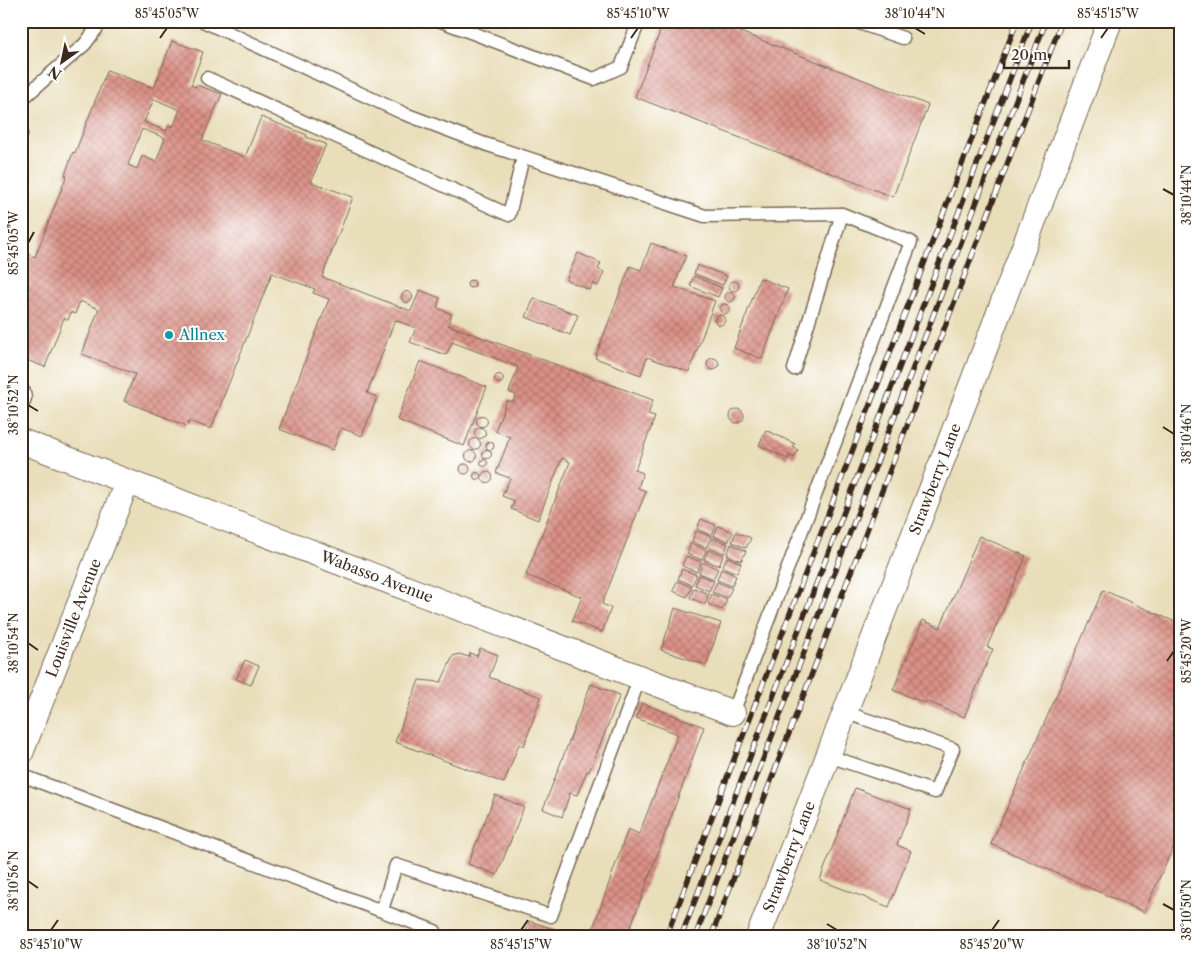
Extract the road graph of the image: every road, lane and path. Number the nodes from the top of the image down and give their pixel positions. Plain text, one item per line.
1 (102, 21) edge
2 (204, 21) edge
3 (639, 21) edge
4 (853, 21) edge
5 (1110, 21) edge
6 (445, 22) edge
7 (903, 38) dead end
8 (207, 78) dead end
9 (21, 100) edge
10 (523, 157) junction
11 (842, 214) junction
12 (794, 369) dead end
13 (21, 390) edge
14 (21, 409) edge
15 (21, 441) edge
16 (127, 482) junction
17 (640, 677) junction
18 (844, 712) junction
19 (734, 713) joint
20 (21, 753) edge
21 (828, 756) junction
22 (21, 775) edge
23 (382, 910) junction
24 (436, 931) dead end
25 (758, 937) edge

1 - 9 lane
2 - 10 lane
3 - 6 lane
4 - 7 lane
5 - 18 street, Strawberry Lane
8 - 10 lane
10 - 11 lane
11 - 12 lane
11 - 19 lane
13 - 14 lane
15 - 16 street, Wabasso Avenue
16 - 17 street, Wabasso Avenue
16 - 20 street, Louisville Avenue
17 - 19 street, Wabasso Avenue
17 - 23 lane
18 - 21 street, Strawberry Lane
18 - 21 lane
21 - 25 street, Strawberry Lane
22 - 23 lane
23 - 24 lane

